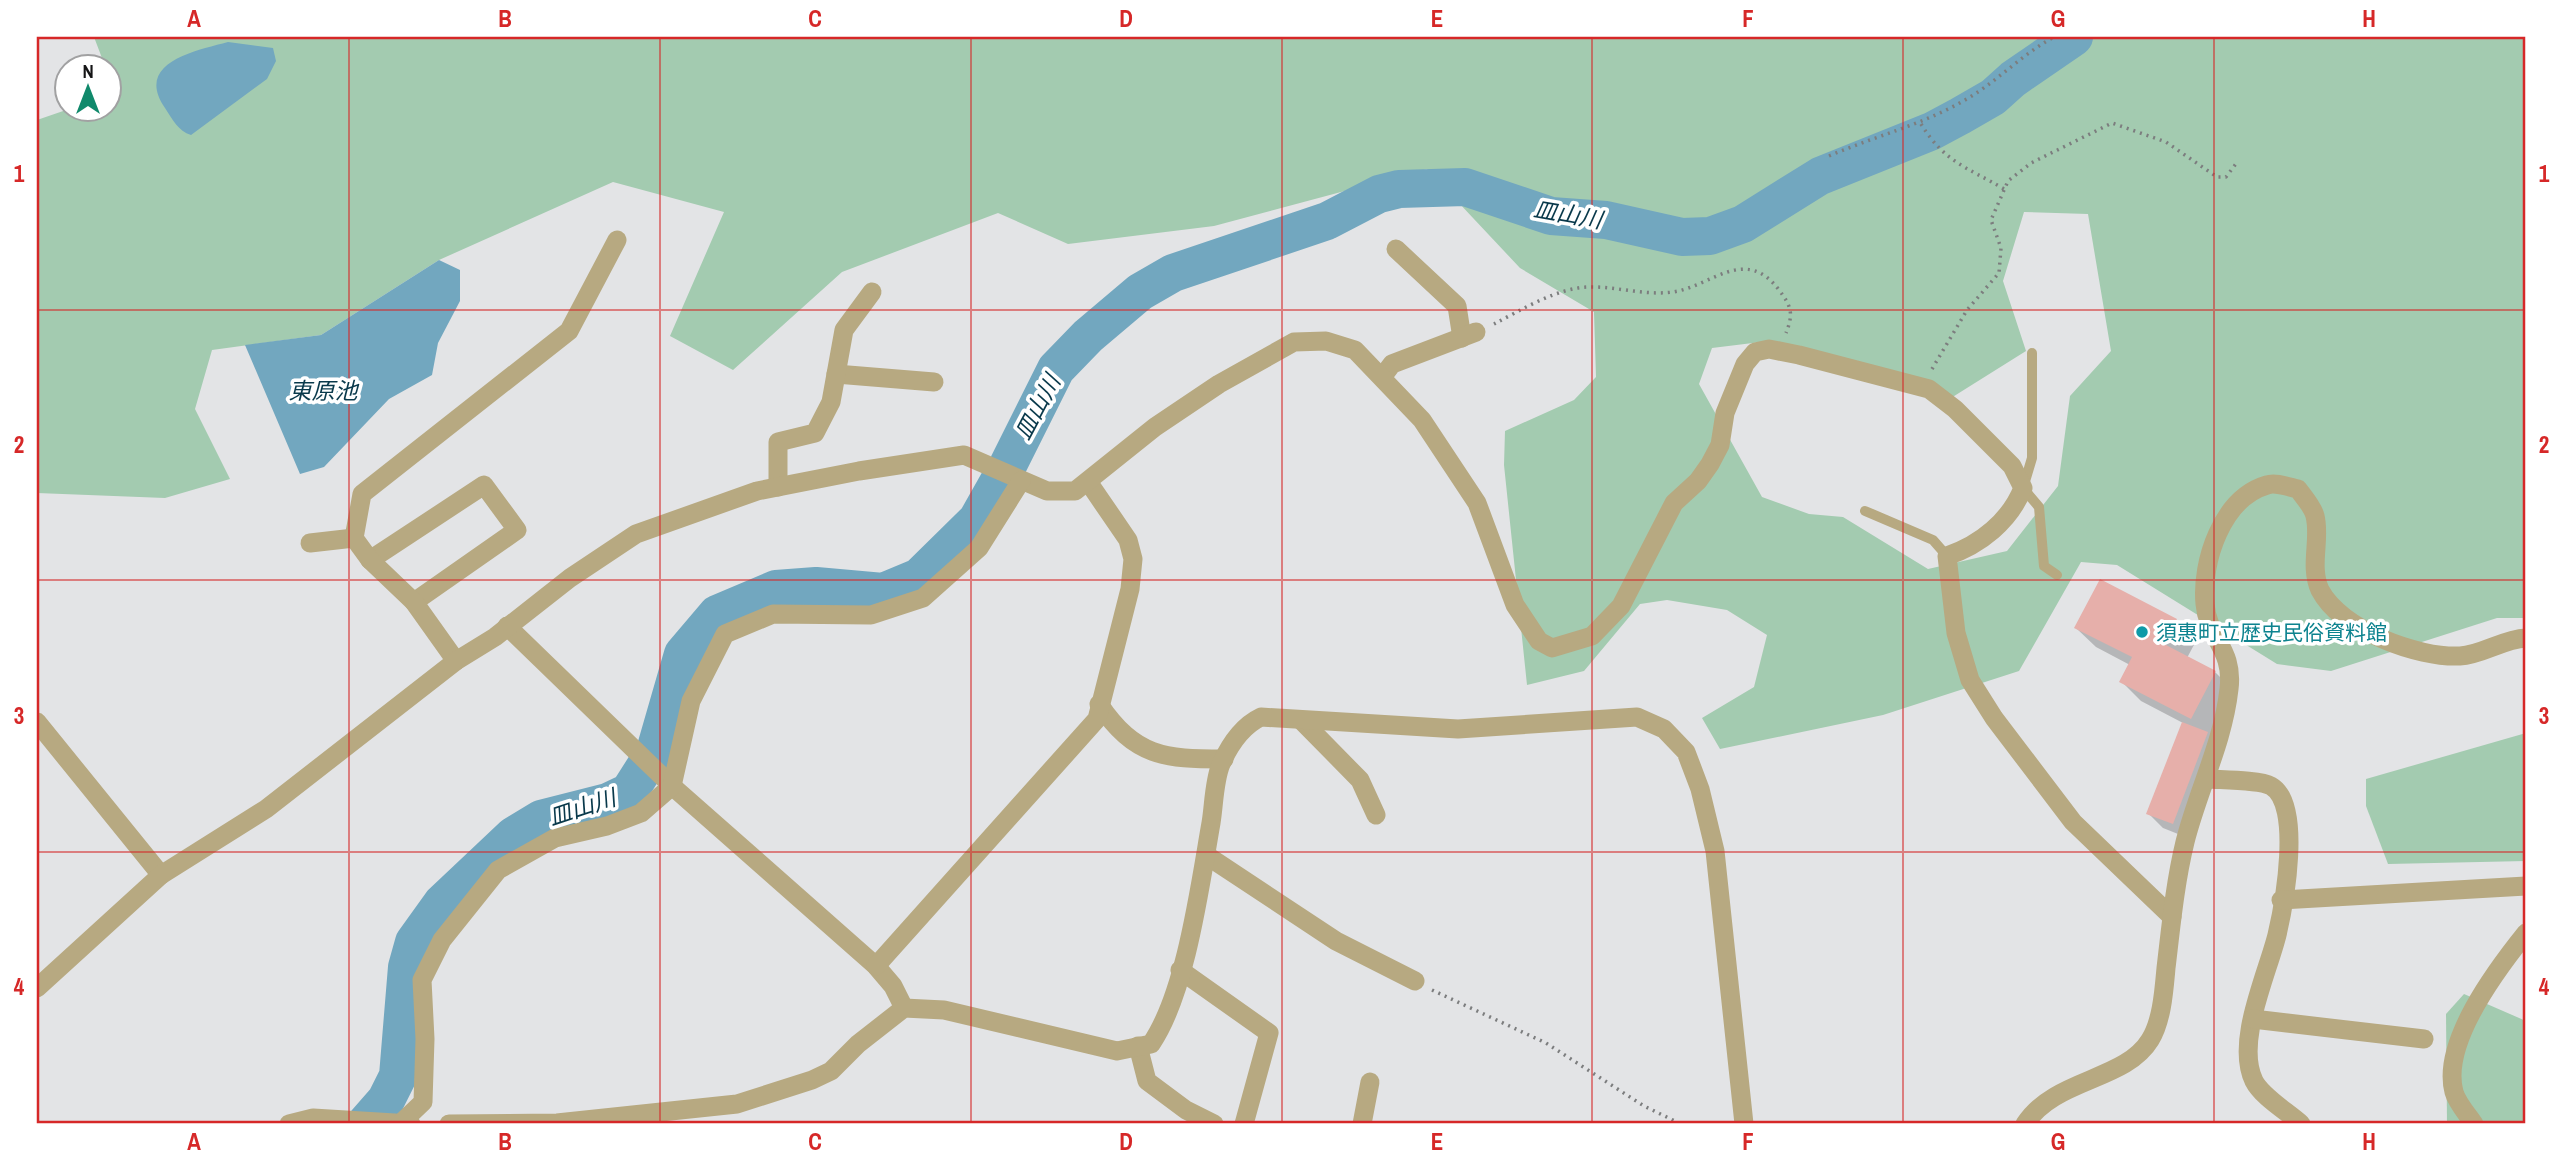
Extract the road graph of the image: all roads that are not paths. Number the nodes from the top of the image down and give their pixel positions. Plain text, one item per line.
1 (617, 240) dead end
2 (1396, 249) dead end
3 (872, 292) dead end
4 (2032, 353) dead end
5 (836, 374) junction
6 (1383, 376) junction
7 (934, 382) dead end
8 (1021, 481) junction
9 (1089, 483) junction
10 (778, 487) junction
11 (2023, 488) junction
12 (1865, 511) dead end
13 (354, 538) junction
14 (310, 543) dead end
15 (1947, 556) junction
16 (370, 560) junction
17 (2057, 575) dead end
18 (414, 602) junction
19 (507, 626) junction
20 (2526, 638) edge
21 (456, 661) junction
22 (1100, 704) junction
23 (1301, 720) junction
24 (37, 722) edge
25 (1224, 759) junction
26 (2208, 779) junction
27 (672, 786) junction
28 (1376, 815) dead end
29 (1206, 855) junction
30 (161, 875) junction
31 (2526, 887) edge
32 (2281, 900) junction
33 (2172, 917) junction
34 (2526, 933) edge
35 (876, 966) junction
36 (1180, 970) junction
37 (1415, 981) road end
38 (37, 988) edge
39 (904, 1008) junction
40 (2253, 1019) junction
41 (2424, 1039) dead end
42 (1138, 1046) junction
43 (1370, 1082) dead end
44 (698, 1116) edge
45 (289, 1124) edge
46 (401, 1124) edge
47 (411, 1124) edge
48 (449, 1124) edge
49 (1214, 1124) edge
50 (1244, 1124) edge
51 (1362, 1124) edge
52 (1744, 1124) edge
53 (2025, 1124) edge
54 (2301, 1124) edge
55 (2474, 1124) edge

1 - 13 street
2 - 6 street
3 - 5 street
4 - 11 lane
5 - 7 street
5 - 10 street
6 - 9 street
6 - 11 street
8 - 9 street
8 - 10 street
8 - 27 street
9 - 22 street
10 - 19 street
11 - 15 street
11 - 17 lane
12 - 15 lane
13 - 14 street
13 - 16 street
15 - 33 street
16 - 18 street
16 - 18 street
18 - 21 street
19 - 21 street
19 - 27 street
20 - 26 street
21 - 30 street
22 - 25 street
22 - 35 street
23 - 25 street
23 - 28 street
23 - 52 street
24 - 30 street
25 - 29 street
26 - 32 street
26 - 33 street
27 - 35 street
27 - 46 street
29 - 36 street
29 - 37 street
30 - 38 street
31 - 32 street
32 - 40 street
33 - 53 street
34 - 55 street
35 - 39 street
36 - 42 street
36 - 50 street
39 - 42 street
39 - 44 street
40 - 41 street
40 - 54 street
42 - 49 street
43 - 51 street
44 - 48 street
45 - 46 street
46 - 47 street

